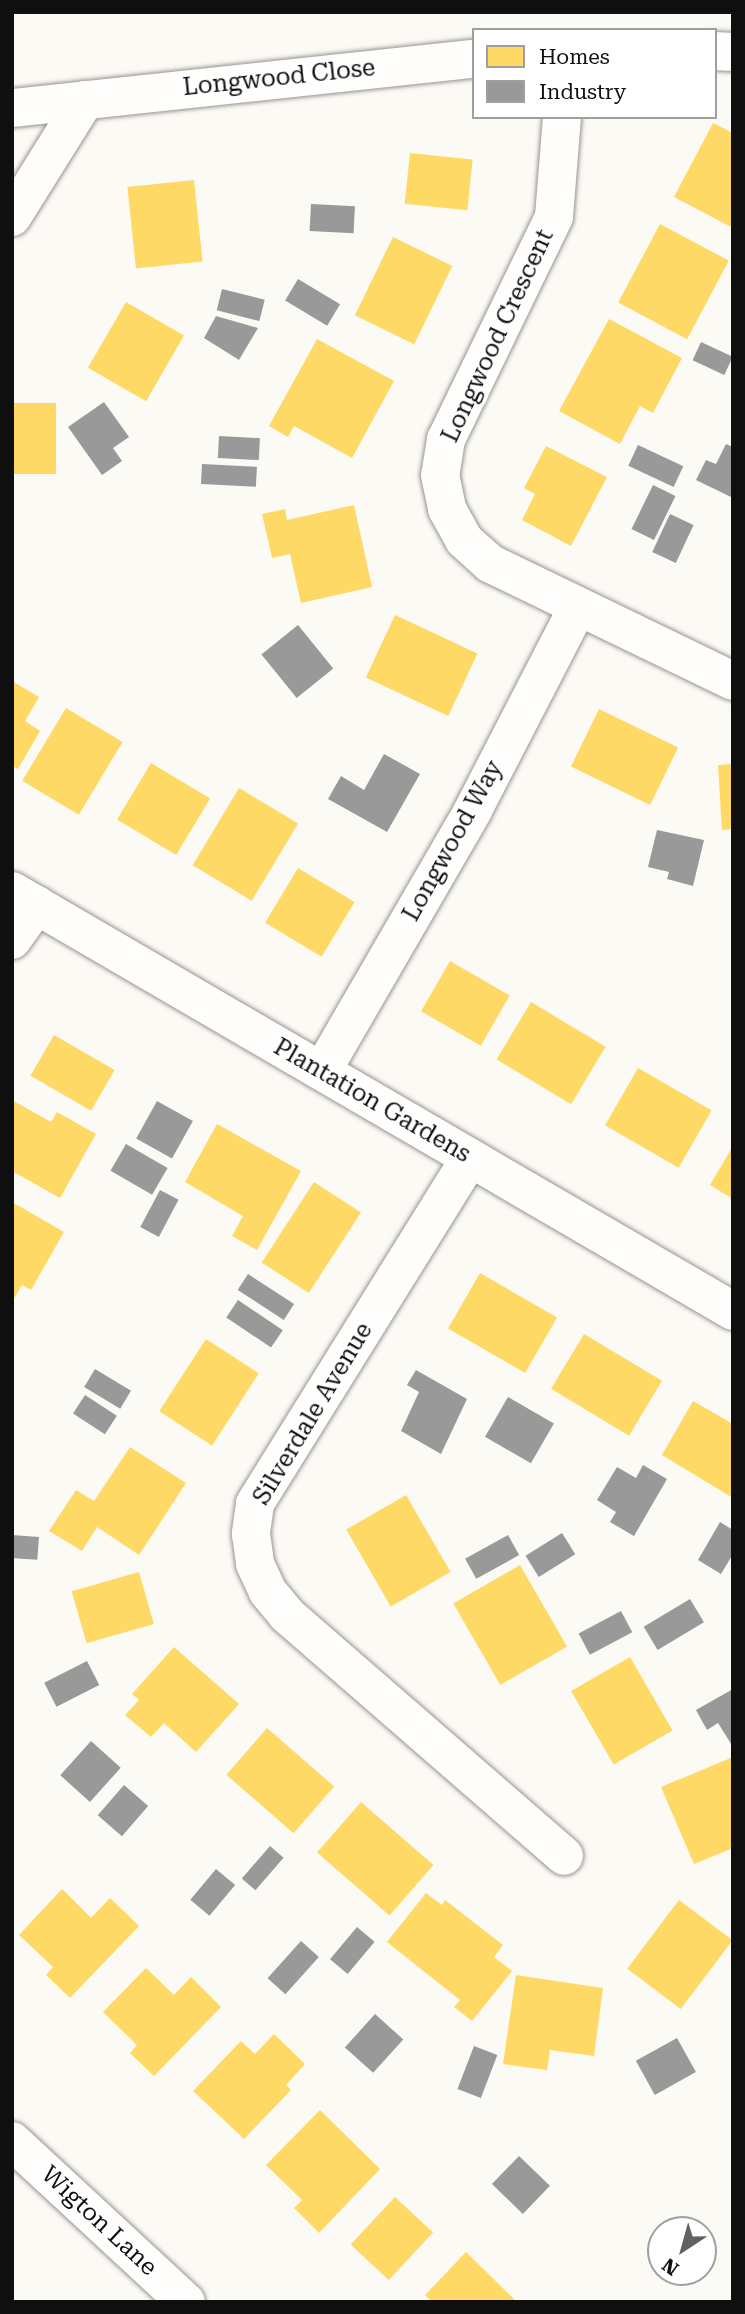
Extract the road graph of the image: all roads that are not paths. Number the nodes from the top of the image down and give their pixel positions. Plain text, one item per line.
1 (472, 59) edge
2 (85, 100) junction
3 (12, 108) edge
4 (562, 119) edge
5 (12, 217) edge
6 (578, 607) junction
7 (733, 681) edge
8 (24, 898) edge
9 (12, 940) edge
10 (322, 1071) junction
11 (470, 1158) junction
12 (733, 1311) edge
13 (564, 1856) dead end
14 (12, 2141) edge
15 (186, 2302) edge

1 - 2 street, Longwood Close
2 - 3 street, Longwood Close
2 - 5 street
4 - 6 street, Longwood Crescent
6 - 7 street, Longwood Crescent
6 - 10 street, Longwood Way
8 - 9 street
8 - 10 street, Plantation Gardens
10 - 11 street, Plantation Gardens
11 - 12 street, Plantation Gardens
11 - 13 street, Silverdale Avenue
14 - 15 street, Wigton Lane

